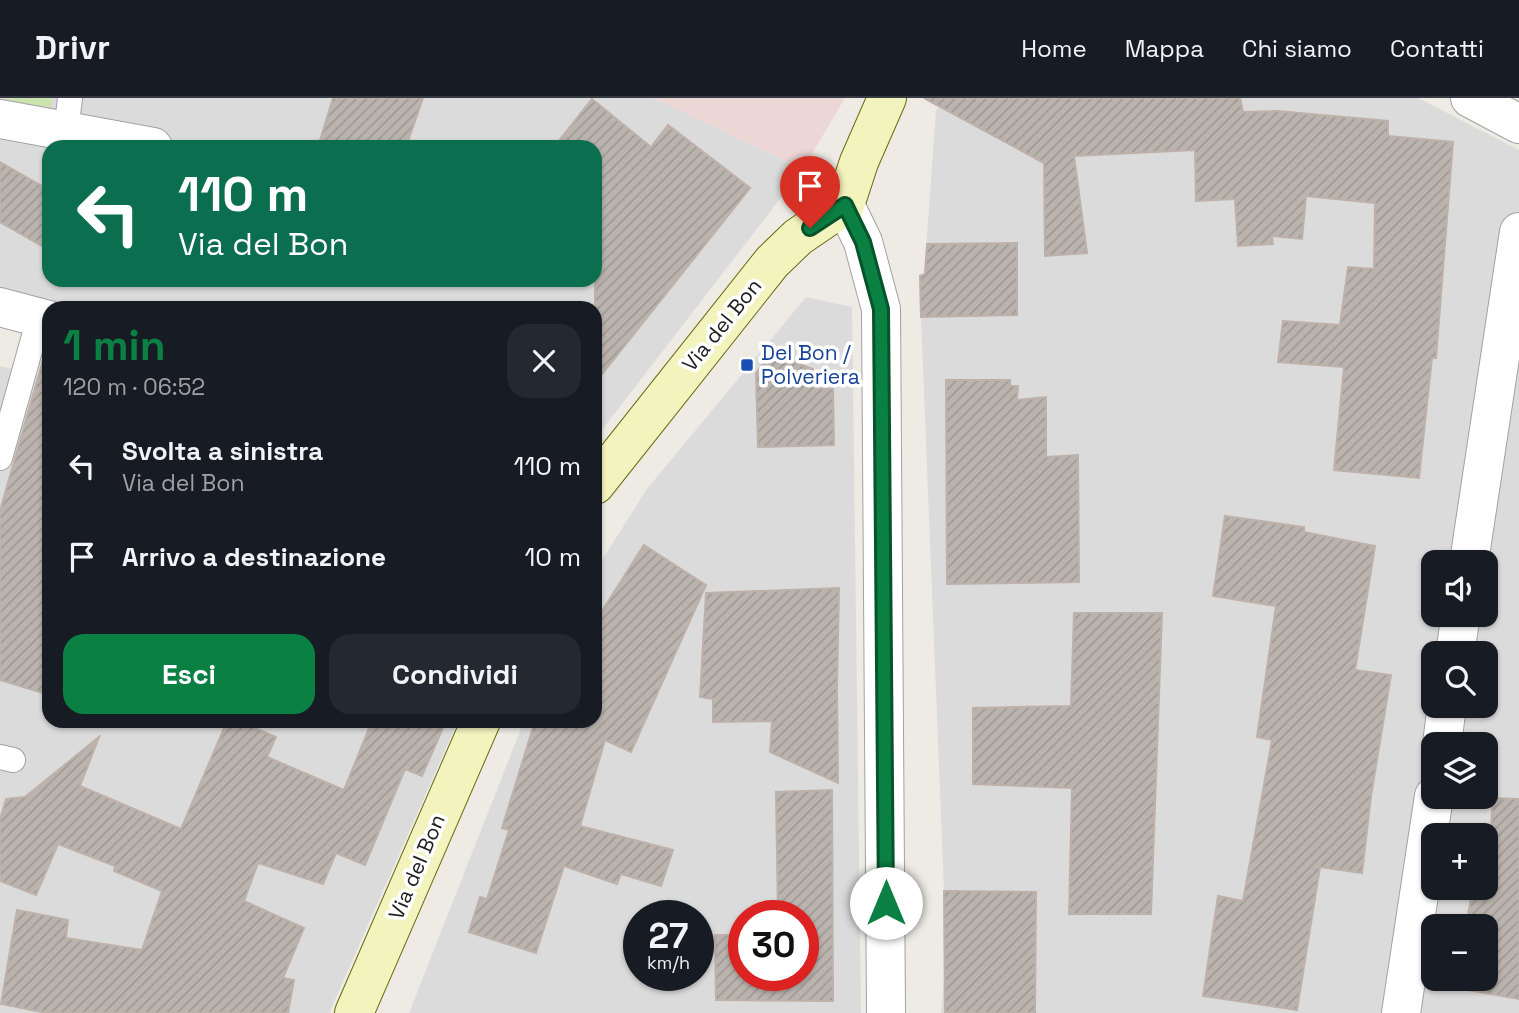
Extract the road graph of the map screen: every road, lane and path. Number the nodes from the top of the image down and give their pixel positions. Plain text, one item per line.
1 (887, 98) edge
2 (1470, 98) edge
3 (68, 115) edge
4 (0, 119) edge
5 (1519, 124) edge
6 (134, 140) edge
7 (845, 205) junction
8 (1519, 232) edge
9 (0, 307) edge
10 (42, 318) edge
11 (42, 325) edge
12 (0, 458) edge
13 (602, 470) edge
14 (1471, 550) edge
15 (478, 728) edge
16 (1432, 809) edge
17 (354, 1013) edge
18 (886, 1013) edge
19 (1401, 1013) edge

1 - 7 street
2 - 5 street
3 - 4 street
3 - 6 street
7 - 13 street, Via del Bon
7 - 18 street
8 - 14 street
9 - 10 street
11 - 12 lane
15 - 17 street, Via del Bon
16 - 19 street

